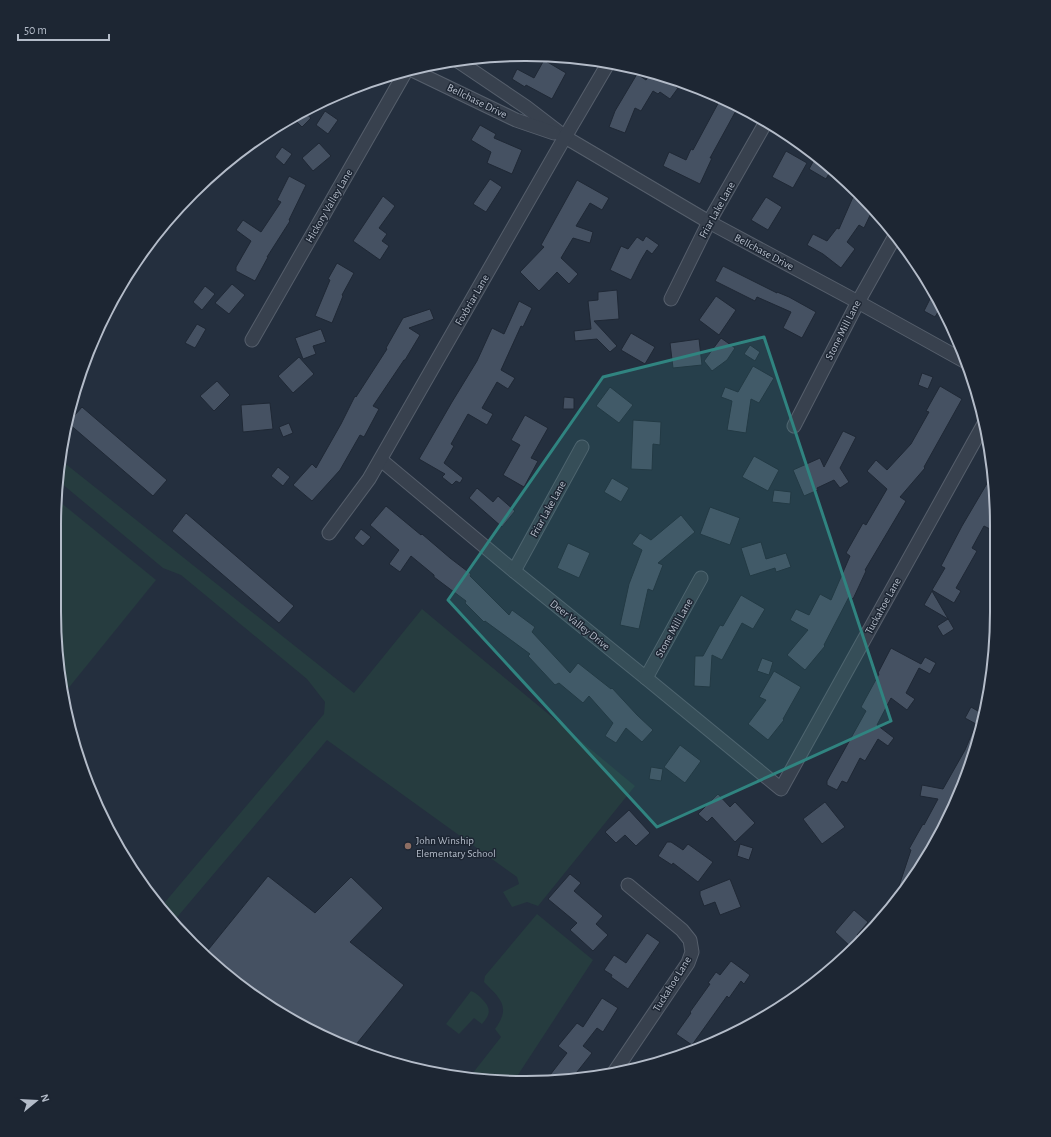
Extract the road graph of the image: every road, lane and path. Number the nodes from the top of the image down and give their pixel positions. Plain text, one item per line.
1 (464, 65) edge
2 (605, 68) edge
3 (420, 74) edge
4 (402, 78) edge
5 (764, 126) edge
6 (565, 137) junction
7 (709, 222) junction
8 (892, 241) edge
9 (670, 299) dead end
10 (858, 302) junction
11 (252, 340) dead end
12 (959, 358) edge
13 (794, 426) dead end
14 (980, 430) edge
15 (582, 447) dead end
16 (381, 460) junction
17 (329, 533) dead end
18 (514, 571) junction
19 (701, 578) dead end
20 (646, 678) junction
21 (781, 789) joint
22 (628, 886) dead end
23 (618, 1067) edge

1 - 6 street, Bellchase Drive
2 - 6 street, Foxbriar Lane
3 - 6 street, Bellchase Drive
4 - 11 street, Hickory Valley Lane
5 - 7 street, Friar Lake Lane
6 - 7 street, Bellchase Drive
6 - 16 street, Foxbriar Lane
7 - 9 street, Friar Lake Lane
7 - 10 street, Bellchase Drive
8 - 10 street, Stone Mill Lane
10 - 12 street, Bellchase Drive
10 - 13 street, Stone Mill Lane
14 - 21 street, Tuckahoe Lane
15 - 18 street, Friar Lake Lane
16 - 17 street, Foxbriar Lane
16 - 18 street, Deer Valley Drive
18 - 20 street, Deer Valley Drive
19 - 20 street, Stone Mill Lane
20 - 21 street, Deer Valley Drive
22 - 23 street, Tuckahoe Lane

